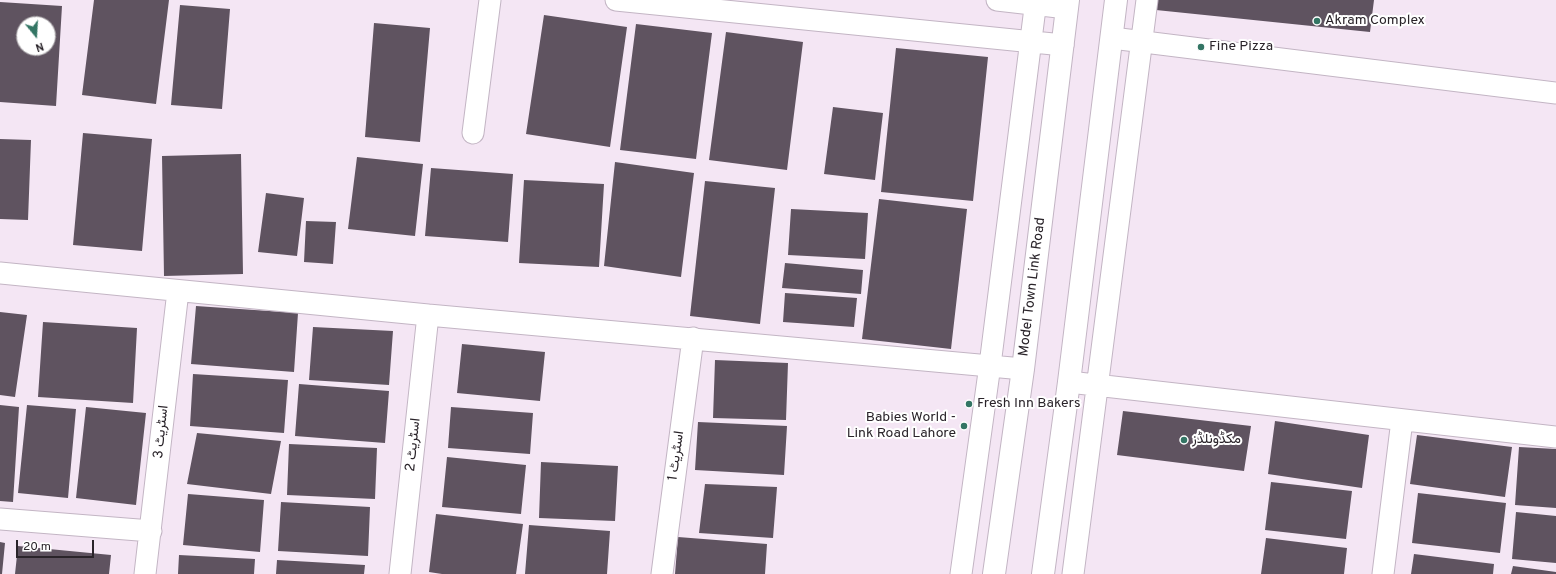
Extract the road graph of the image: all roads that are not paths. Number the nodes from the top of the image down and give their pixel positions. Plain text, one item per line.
1 (490, 0) edge
2 (616, 0) edge
3 (997, 0) edge
4 (1116, 0) edge
5 (1147, 0) edge
6 (1036, 2) edge
7 (1068, 4) edge
8 (1112, 38) junction
9 (1030, 41) junction
10 (1142, 41) junction
11 (1063, 45) junction
12 (1556, 93) edge
13 (473, 133) dead end
14 (0, 273) edge
15 (178, 291) junction
16 (428, 315) junction
17 (693, 338) junction
18 (990, 365) junction
19 (1023, 369) junction
20 (1069, 382) junction
21 (1098, 385) junction
22 (1402, 420) junction
23 (1556, 437) edge
24 (0, 519) edge
25 (151, 531) junction
26 (145, 574) edge
27 (400, 574) edge
28 (662, 574) edge
29 (961, 574) edge
30 (994, 574) edge
31 (1043, 574) edge
32 (1073, 574) edge
33 (1383, 574) edge

1 - 13 street
2 - 9 street
3 - 6 street
4 - 8 main road
5 - 10 street
6 - 7 street
6 - 9 street
7 - 11 main road, Model Town Link Road
8 - 10 street
8 - 20 main road
9 - 11 street
9 - 18 street
10 - 12 street
10 - 21 street
11 - 19 main road, Model Town Link Road
14 - 15 street
15 - 16 street
15 - 25 street, اسٹریٹ 3
16 - 17 street
16 - 27 street, اسٹریٹ 2
17 - 18 street
17 - 28 street, اسٹریٹ 1
18 - 19 street
18 - 29 street
19 - 30 main road, Model Town Link Road
20 - 21 street
20 - 31 main road
21 - 22 street
21 - 32 street
22 - 23 street
22 - 33 street
24 - 25 street
25 - 26 street, اسٹریٹ 3

